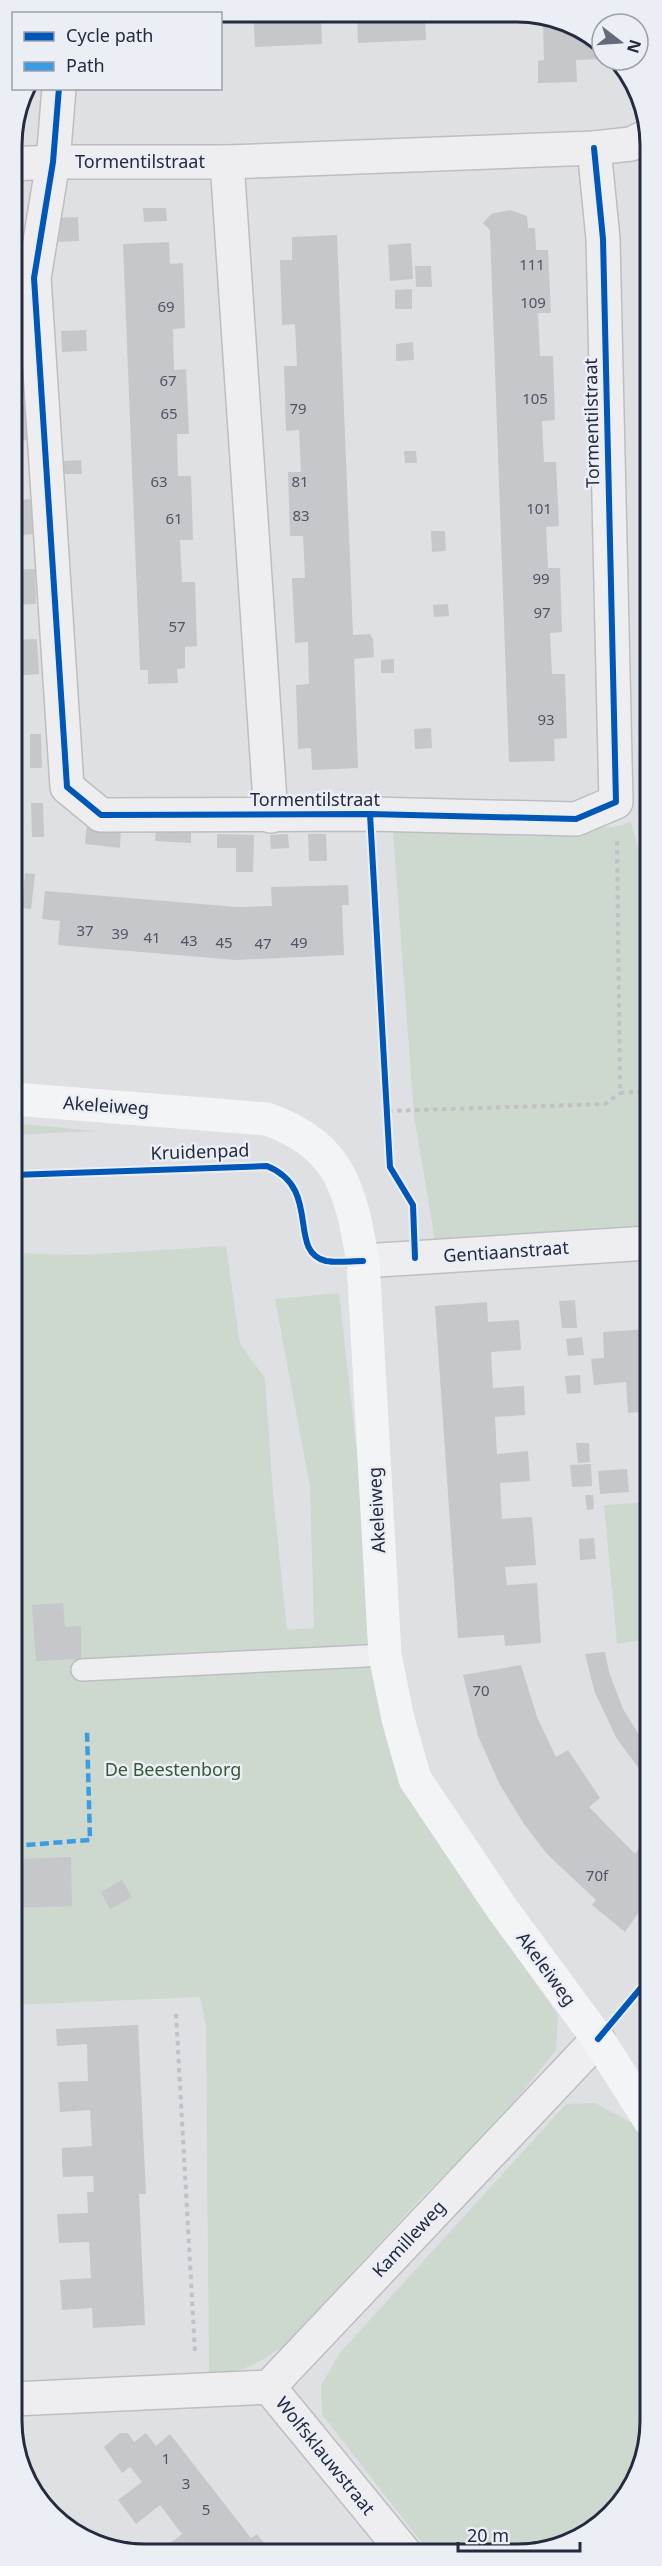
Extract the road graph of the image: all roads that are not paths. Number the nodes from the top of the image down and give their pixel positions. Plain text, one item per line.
1 (59, 90) edge
2 (639, 140) edge
3 (594, 148) junction
4 (53, 162) junction
5 (227, 162) junction
6 (23, 163) edge
7 (272, 816) junction
8 (23, 1100) edge
9 (640, 1244) edge
10 (363, 1261) junction
11 (385, 1655) junction
12 (82, 1670) dead end
13 (598, 2039) junction
14 (639, 2104) edge
15 (269, 2387) junction
16 (22, 2399) edge
17 (397, 2544) edge

1 - 4 street, Tormentilstraat
2 - 3 street, Tormentilstraat
3 - 5 street, Tormentilstraat
3 - 7 street, Tormentilstraat
4 - 5 street, Tormentilstraat
4 - 6 street, Tormentilstraat
4 - 7 street, Tormentilstraat
5 - 7 street, Tormentilstraat
8 - 10 street, Akeleiweg
9 - 10 street, Gentiaanstraat
10 - 11 street, Akeleiweg
11 - 12 lane
11 - 13 street, Akeleiweg
13 - 14 street, Akeleiweg
13 - 15 street, Kamilleweg
15 - 16 street
15 - 17 street, Wolfsklauwstraat

